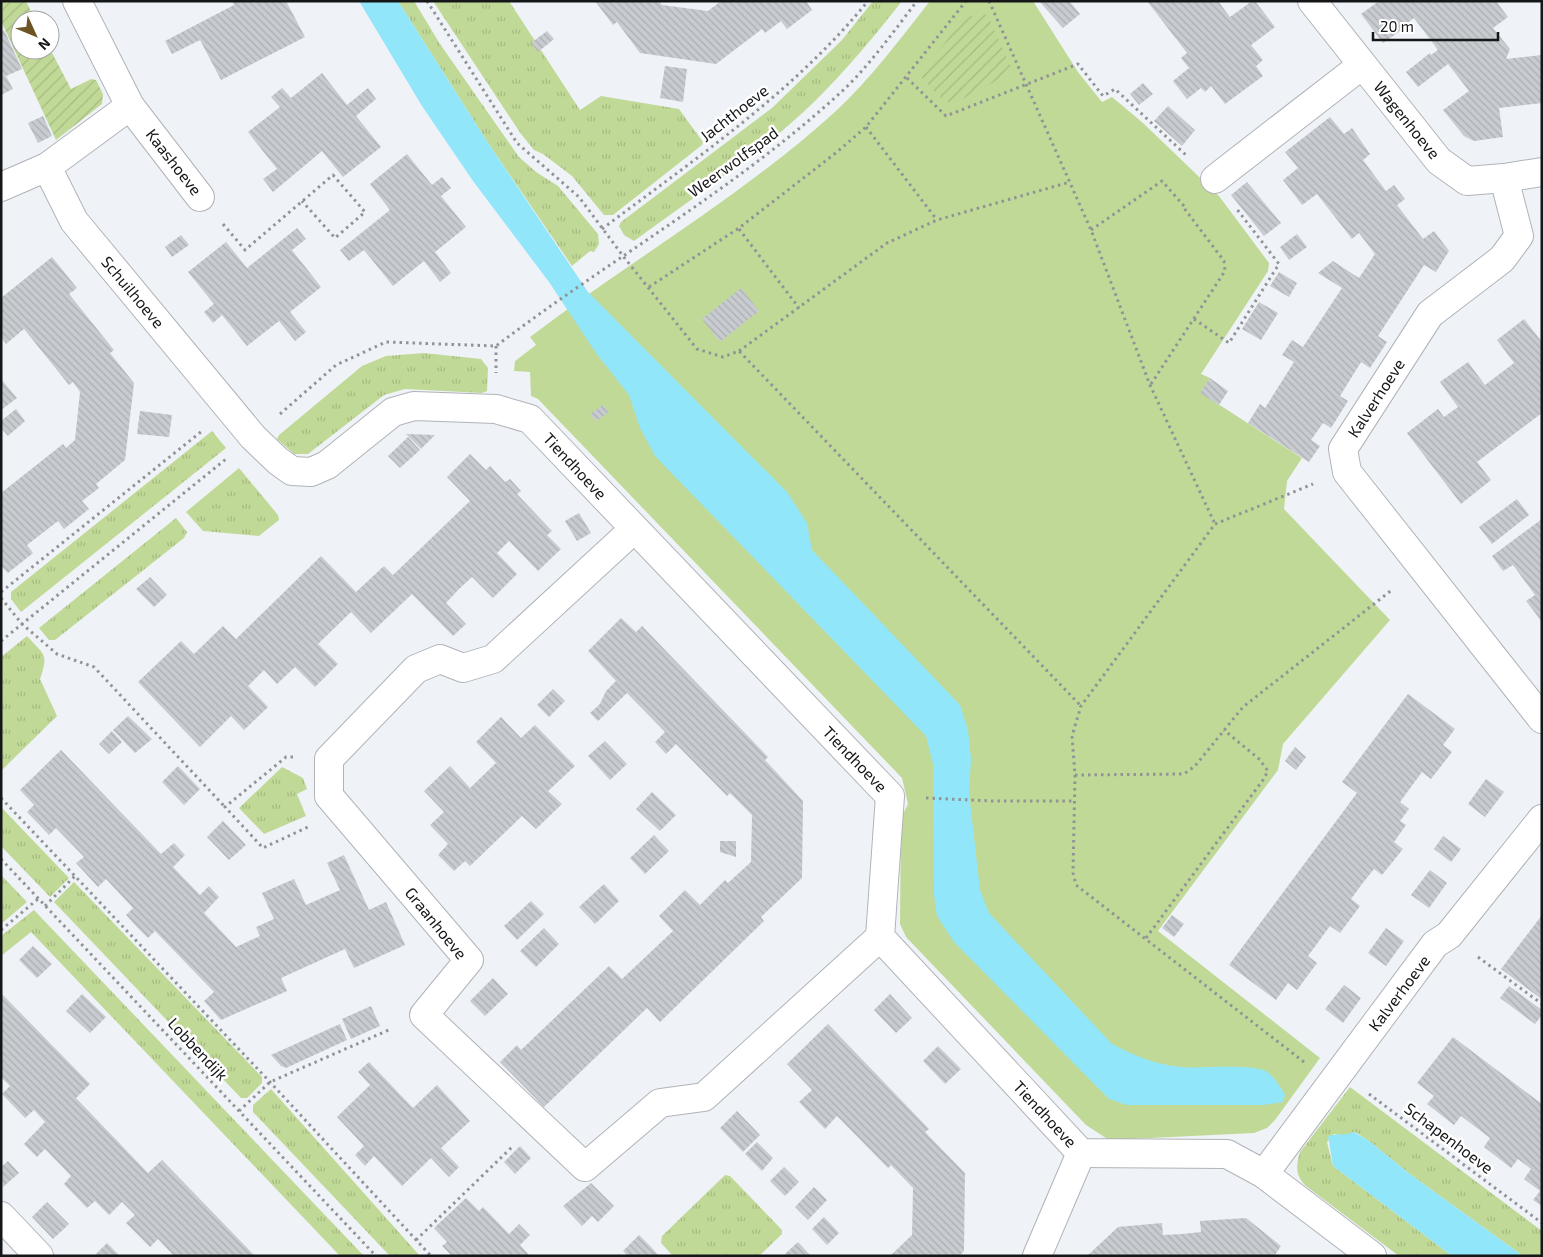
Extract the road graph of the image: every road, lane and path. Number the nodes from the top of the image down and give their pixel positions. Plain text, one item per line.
1 (77, 1) edge
2 (427, 1) edge
3 (868, 1) edge
4 (918, 1) edge
5 (966, 1) edge
6 (989, 1) edge
7 (1312, 1) edge
8 (1362, 65) junction
9 (907, 78) junction
10 (1026, 85) junction
11 (130, 106) junction
12 (866, 127) junction
13 (47, 167) junction
14 (1542, 172) edge
15 (1504, 178) junction
16 (1215, 179) joint
17 (1070, 182) junction
18 (1, 187) edge
19 (200, 197) joint
20 (302, 201) junction
21 (1184, 208) junction
22 (937, 220) junction
23 (602, 228) junction
24 (739, 228) junction
25 (1091, 230) junction
26 (622, 256) junction
27 (648, 287) junction
28 (799, 308) junction
29 (538, 314) dead end
30 (739, 351) junction
31 (1150, 385) junction
32 (230, 409) junction
33 (254, 437) joint
34 (1347, 472) junction
35 (1215, 524) junction
36 (634, 529) junction
37 (1421, 567) junction
38 (1, 592) edge
39 (1, 598) edge
40 (1082, 706) junction
41 (1542, 719) edge
42 (1224, 730) junction
43 (329, 759) junction
44 (1076, 775) junction
45 (1, 798) edge
46 (931, 798) dead end
47 (1075, 801) junction
48 (225, 807) junction
49 (342, 812) junction
50 (1542, 819) edge
51 (1, 859) edge
52 (76, 876) junction
53 (38, 899) junction
54 (45, 906) junction
55 (1, 930) edge
56 (1449, 935) junction
57 (880, 937) junction
58 (1146, 938) junction
59 (1542, 1004) edge
60 (424, 1015) junction
61 (1336, 1078) junction
62 (270, 1082) junction
63 (239, 1111) junction
64 (538, 1122) junction
65 (1081, 1152) junction
66 (1264, 1174) junction
67 (1, 1216) edge
68 (1542, 1223) edge
69 (416, 1240) junction
70 (39, 1256) edge
71 (376, 1256) edge
72 (431, 1256) edge
73 (1037, 1256) edge
74 (1372, 1256) edge

1 - 11 street, Kaashoeve
2 - 23 path
3 - 23 path, Jachthoeve
4 - 26 path, Weerwolfspad
5 - 9 path
6 - 10 path
7 - 8 street, Wagenhoeve
8 - 15 street, Wagenhoeve
8 - 16 street, Wagenhoeve
9 - 10 path
9 - 12 path
10 - 17 path
11 - 13 street
11 - 19 street, Kaashoeve
12 - 22 path
12 - 24 path
13 - 18 street
13 - 32 street, Schuilhoeve
14 - 15 street, Wagenhoeve
15 - 34 street, Kalverhoeve
16 - 21 path
17 - 22 path
17 - 25 path
19 - 20 path, Kaashoeve
20 - 20 path, Kaashoeve
21 - 25 path
21 - 31 path
22 - 28 path
23 - 26 path
24 - 27 path
24 - 28 path
25 - 31 path
26 - 27 path
26 - 29 path, Weerwolfspad
27 - 30 path
28 - 30 path
30 - 40 path
31 - 35 path
32 - 33 street, Schuilhoeve
32 - 38 path
33 - 36 street, Tiendhoeve
34 - 35 path
34 - 37 street
35 - 40 path
36 - 43 street
36 - 57 street, Tiendhoeve
37 - 41 street
37 - 42 path
39 - 48 path
40 - 44 path
42 - 44 path
42 - 58 path
43 - 48 path
43 - 49 street, Graanhoeve
44 - 47 path
45 - 52 path
46 - 47 path
47 - 58 path, Schapenhoeve
48 - 49 path
49 - 60 street, Graanhoeve
50 - 56 street, Kalverhoeve
51 - 53 path, Lobbendijk
52 - 54 path
52 - 62 path
53 - 54 path, Lobbendijk
53 - 55 path
54 - 63 path, Lobbendijk
56 - 59 path
56 - 61 street, Kalverhoeve
57 - 64 street
57 - 65 street, Tiendhoeve
58 - 61 path, Schapenhoeve
60 - 62 path
60 - 64 street
61 - 66 street, Kalverhoeve
61 - 68 path, Schapenhoeve
62 - 63 path
62 - 69 path
63 - 71 path, Lobbendijk
64 - 69 path
65 - 66 street, Tiendhoeve
65 - 73 street
66 - 74 street, Tiendhoeve
67 - 70 street
69 - 72 path

